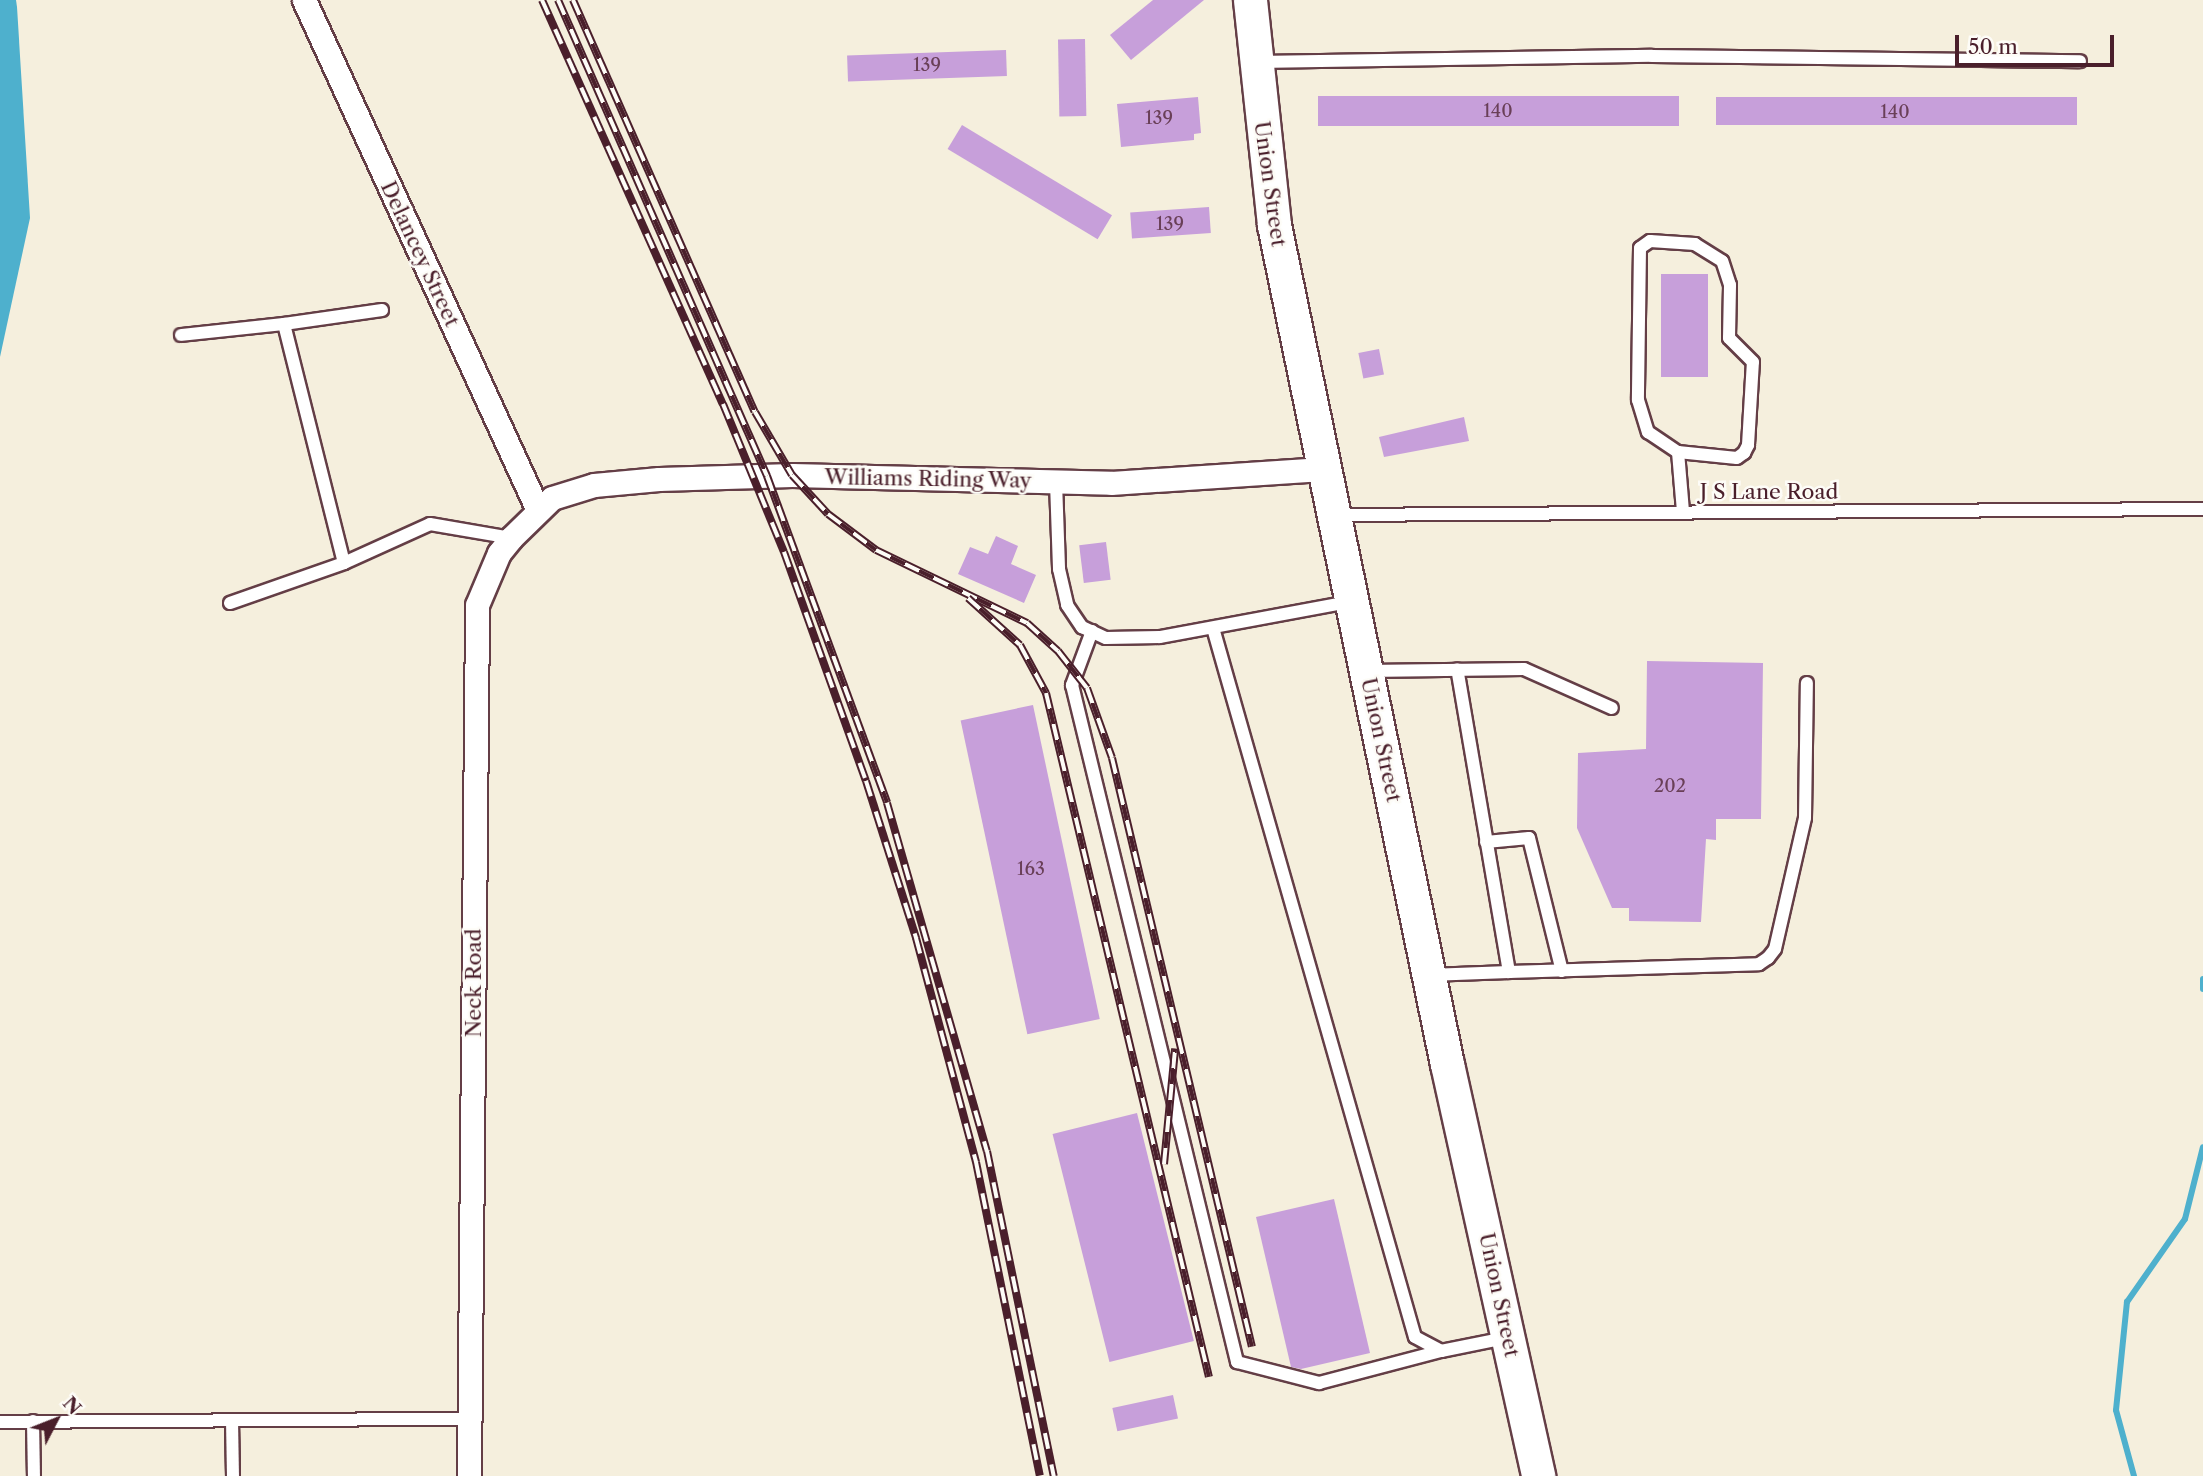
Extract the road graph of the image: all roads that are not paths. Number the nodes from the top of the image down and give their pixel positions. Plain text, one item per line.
1 (304, 0) edge
2 (1250, 0) edge
3 (2080, 61) dead end
4 (1256, 62) junction
5 (382, 310) dead end
6 (284, 324) junction
7 (181, 335) dead end
8 (1678, 452) junction
9 (1323, 469) junction
10 (1056, 482) junction
11 (537, 508) junction
12 (2203, 509) edge
13 (1683, 512) junction
14 (1334, 515) junction
15 (511, 538) junction
16 (344, 563) junction
17 (1352, 602) junction
18 (230, 603) dead end
19 (1213, 628) junction
20 (1091, 631) junction
21 (1457, 669) junction
22 (1366, 671) junction
23 (1807, 683) dead end
24 (1612, 708) dead end
25 (1486, 842) junction
26 (1562, 971) junction
27 (1509, 972) junction
28 (1429, 975) junction
29 (1508, 1337) junction
30 (1441, 1351) junction
31 (470, 1419) junction
32 (232, 1420) junction
33 (33, 1421) junction
34 (0, 1422) edge
35 (34, 1476) edge
36 (233, 1476) edge
37 (469, 1476) edge
38 (1538, 1476) edge

1 - 11 street, Delancey Street
2 - 4 main road, Union Street
3 - 4 lane
4 - 9 main road, Union Street
5 - 6 lane
6 - 7 lane
6 - 16 lane
8 - 8 lane
8 - 13 lane
9 - 10 street, Williams Riding Way
9 - 14 main road, Union Street
10 - 11 street, Williams Riding Way
10 - 20 lane
11 - 15 street, Neck Road
12 - 13 lane, J S Lane Road
13 - 14 lane, J S Lane Road
14 - 17 main road, Union Street
15 - 16 lane
15 - 31 street, Neck Road
16 - 18 lane
17 - 19 lane
17 - 22 main road, Union Street
19 - 20 lane
19 - 30 lane
20 - 30 lane
21 - 22 lane
21 - 24 lane
21 - 25 lane
22 - 28 main road, Union Street
23 - 26 lane
25 - 26 lane
25 - 27 lane
26 - 27 lane
27 - 28 lane
28 - 29 main road, Union Street
29 - 30 lane
29 - 38 main road, Union Street
31 - 32 lane
31 - 37 street, Neck Road
32 - 33 lane
32 - 36 lane
33 - 34 lane
33 - 35 lane

